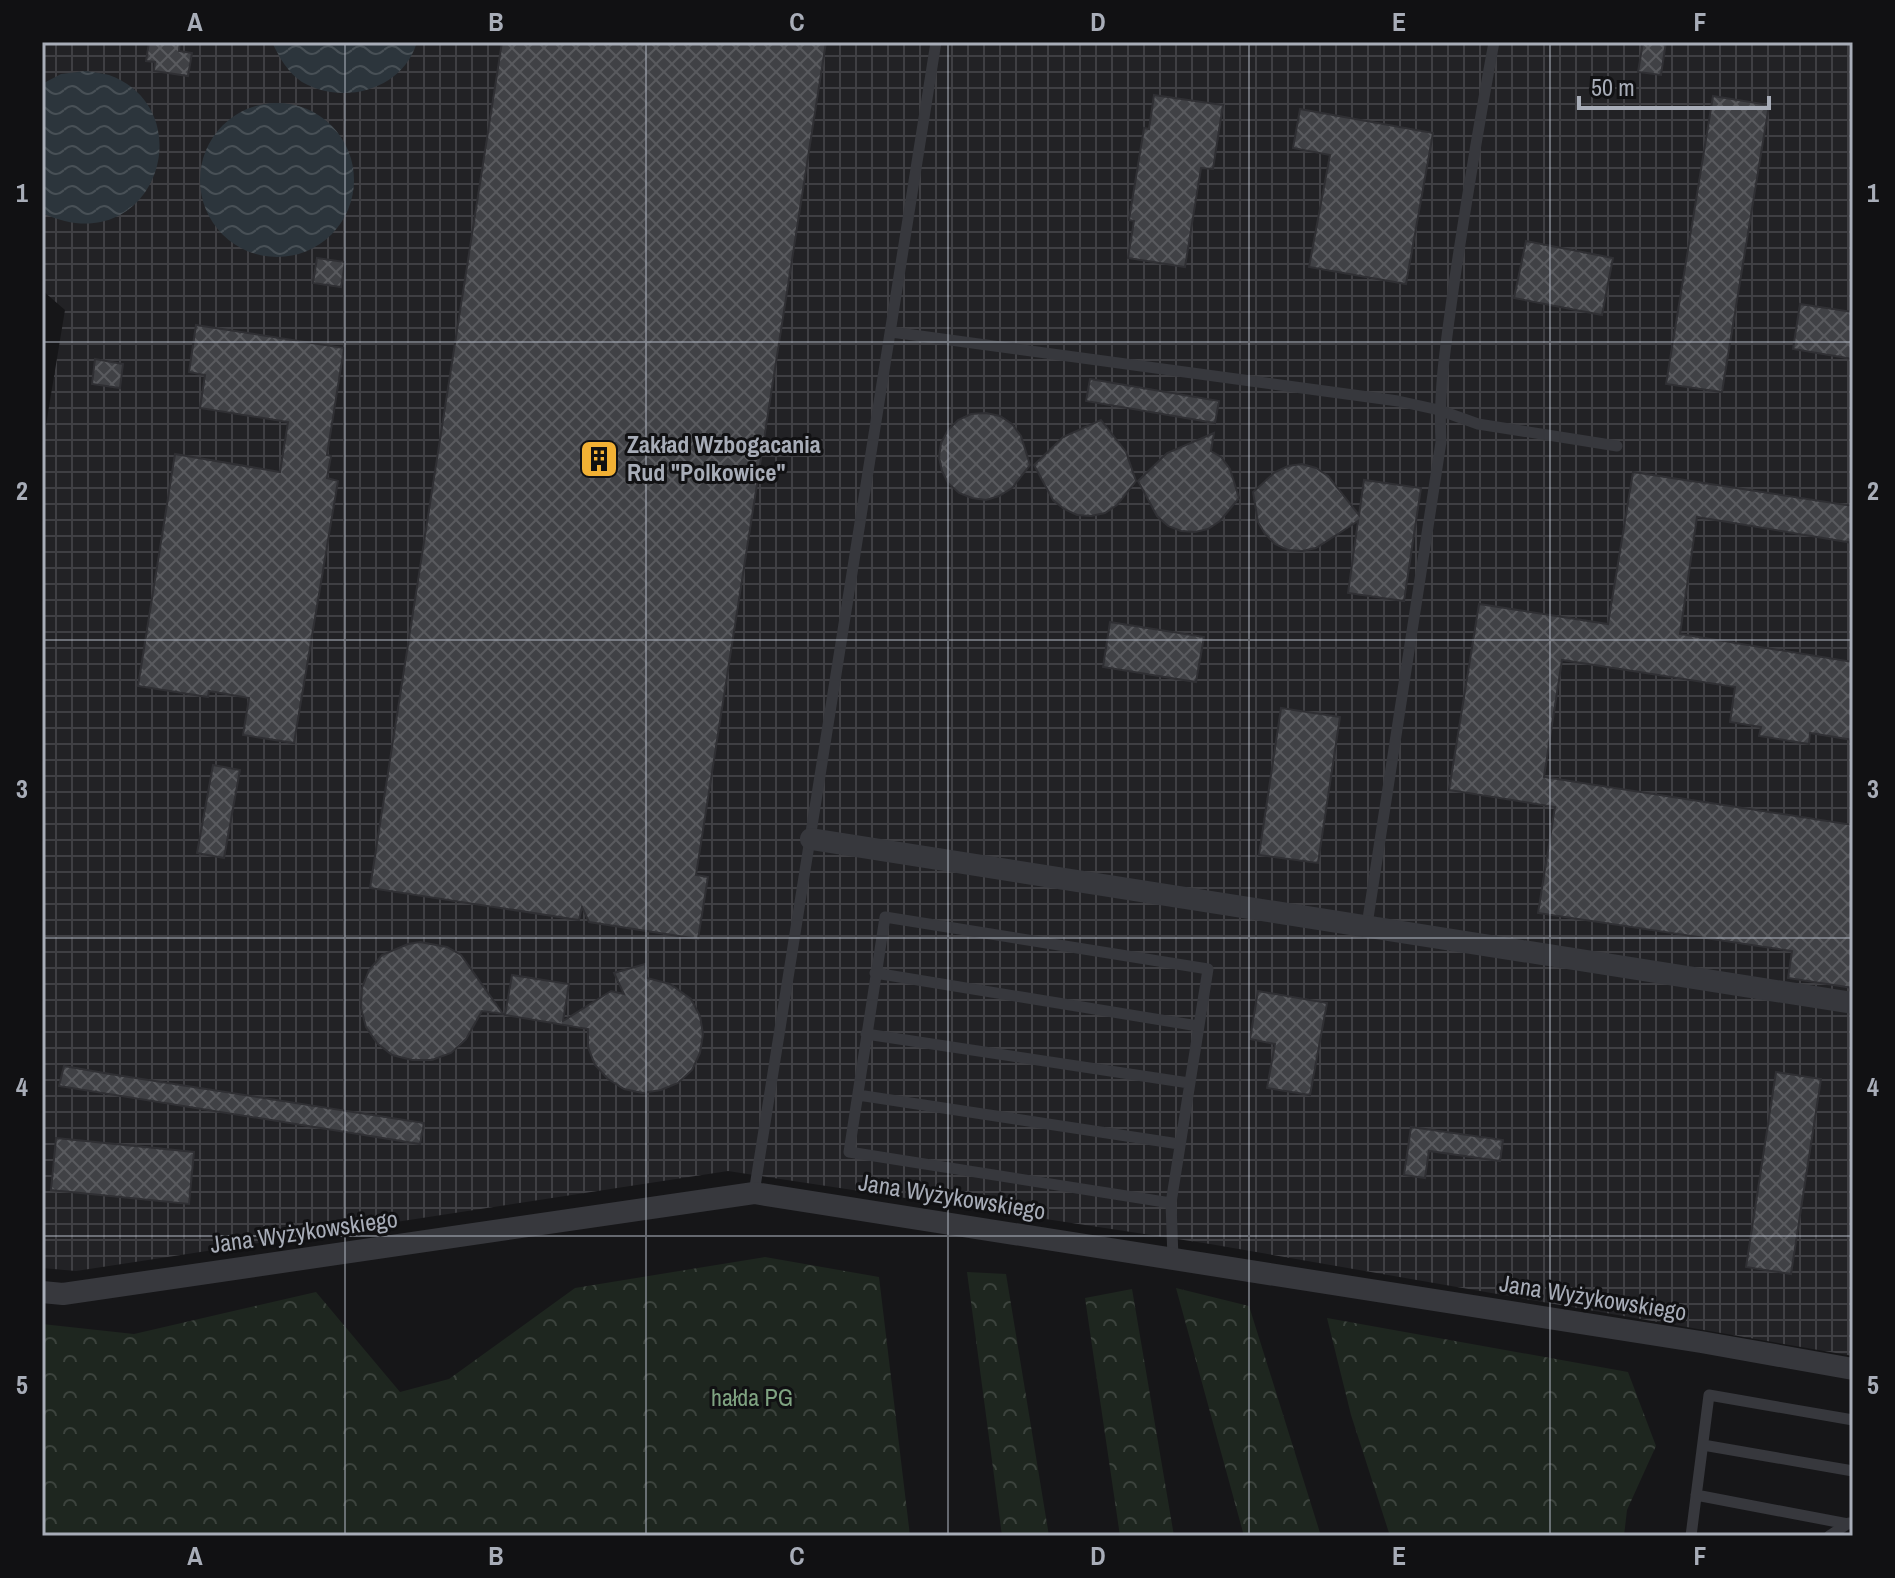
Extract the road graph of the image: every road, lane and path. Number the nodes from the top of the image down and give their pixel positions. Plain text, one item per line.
1 (936, 42) edge
2 (1494, 42) edge
3 (891, 332) junction
4 (1439, 410) junction
5 (1617, 446) dead end
6 (811, 839) junction
7 (1367, 925) junction
8 (875, 973) junction
9 (1853, 1003) edge
10 (1198, 1026) junction
11 (866, 1034) junction
12 (1189, 1083) junction
13 (858, 1095) junction
14 (1179, 1144) junction
15 (754, 1193) junction
16 (1171, 1203) junction
17 (1173, 1258) junction
18 (42, 1292) edge
19 (1853, 1369) edge
20 (1853, 1420) edge
21 (1703, 1445) junction
22 (1853, 1471) edge
23 (1696, 1495) junction
24 (1850, 1523) edge
25 (1691, 1536) edge
26 (1829, 1536) edge

1 - 3 lane
2 - 4 lane
3 - 4 lane
3 - 6 lane
4 - 5 lane
4 - 7 lane
6 - 7 street
6 - 15 lane
7 - 9 street
8 - 10 lane
8 - 10 lane
8 - 11 lane
10 - 12 lane
11 - 12 lane
11 - 13 lane
12 - 14 lane
13 - 14 lane
13 - 16 lane
14 - 16 lane
15 - 17 street, Jana Wyżykowskiego
15 - 18 street, Jana Wyżykowskiego
16 - 17 lane
17 - 19 street, Jana Wyżykowskiego
20 - 21 lane
21 - 22 lane
21 - 23 lane
23 - 24 lane
23 - 25 lane
24 - 26 lane

